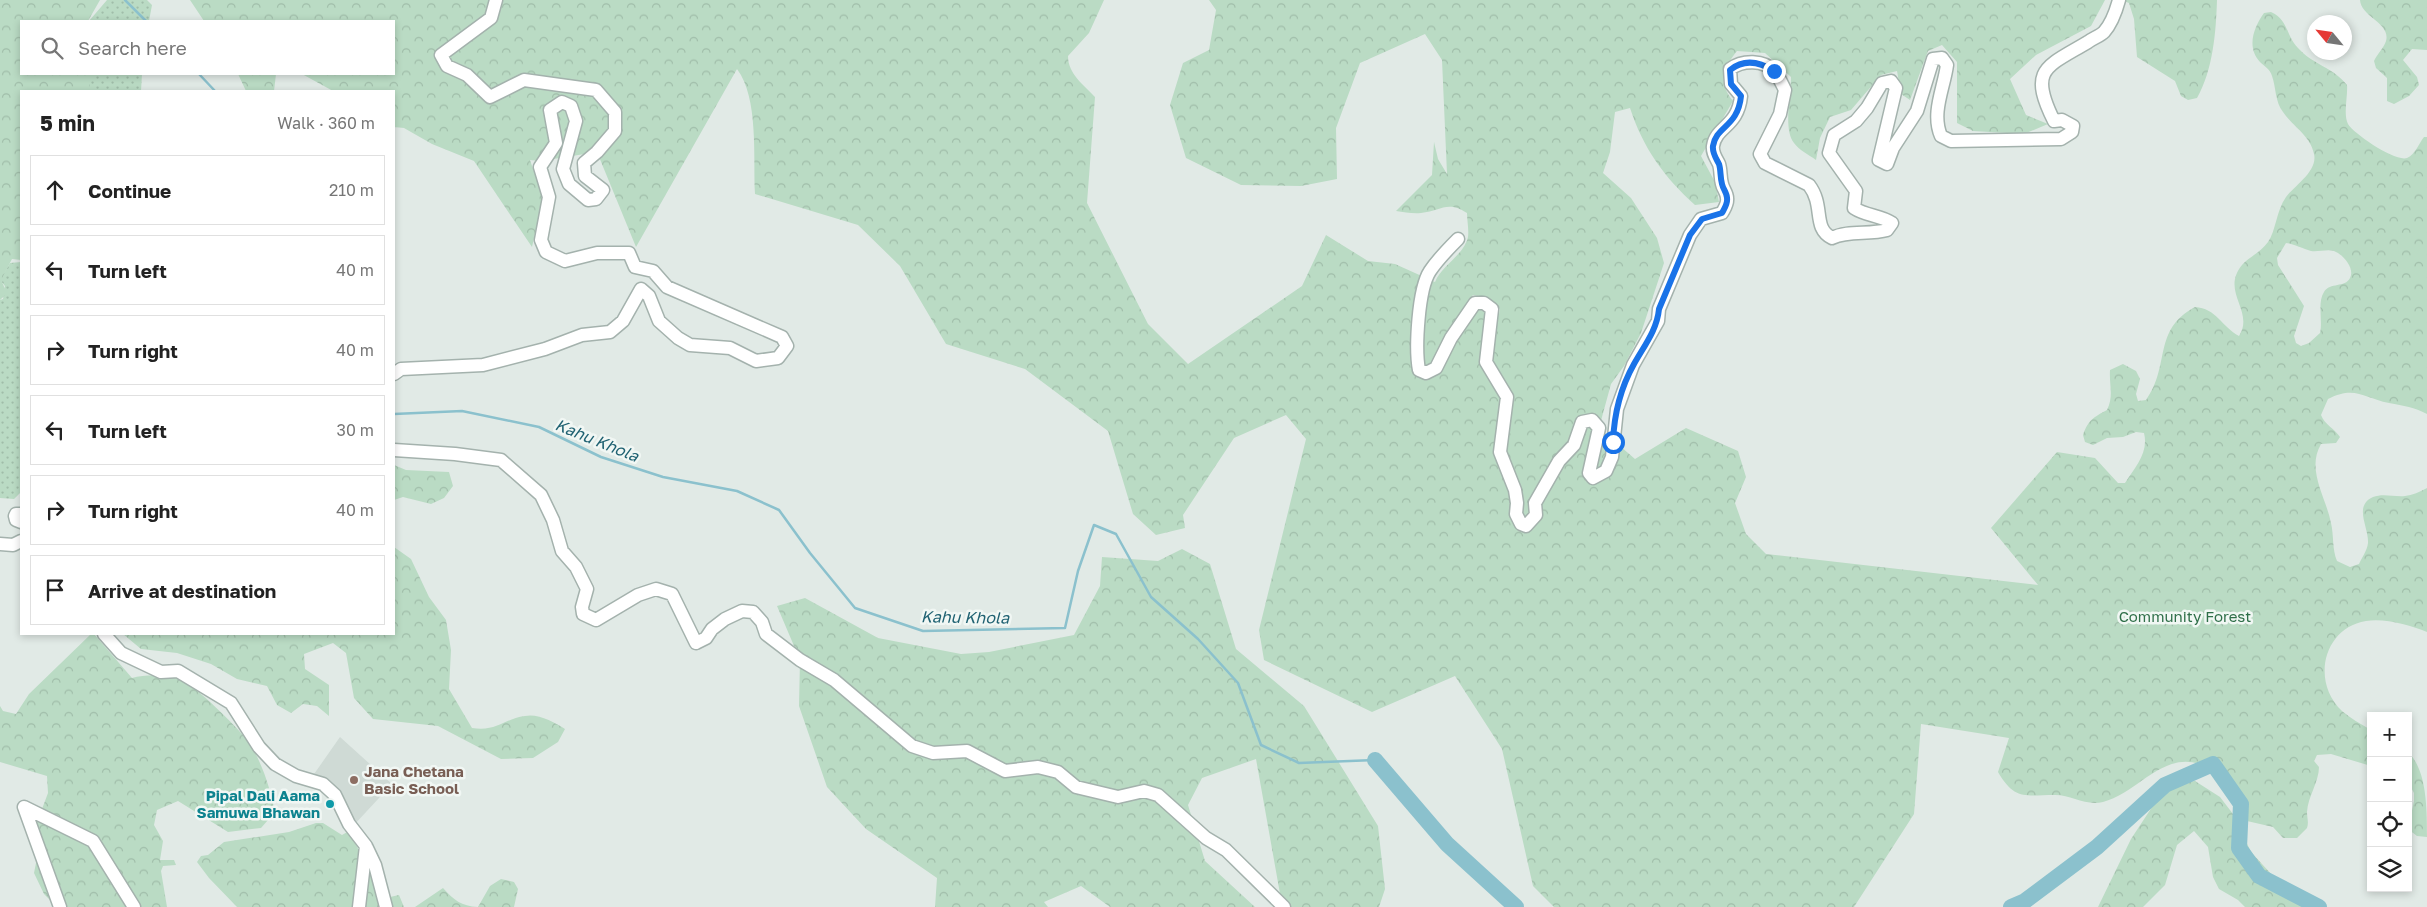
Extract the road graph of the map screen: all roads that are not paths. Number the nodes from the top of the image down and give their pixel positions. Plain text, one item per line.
1 (496, 0) edge
2 (2119, 0) edge
3 (1458, 239) dead end
4 (395, 373) edge
5 (395, 450) edge
6 (20, 514) edge
7 (20, 522) edge
8 (20, 542) edge
9 (0, 544) edge
10 (105, 635) edge
11 (366, 846) junction
12 (60, 907) edge
13 (134, 907) edge
14 (359, 907) edge
15 (386, 907) edge
16 (1284, 907) edge

1 - 4 street
2 - 3 street
5 - 16 street
6 - 7 street
8 - 9 street
10 - 11 street
11 - 14 street
11 - 15 street
12 - 13 street

